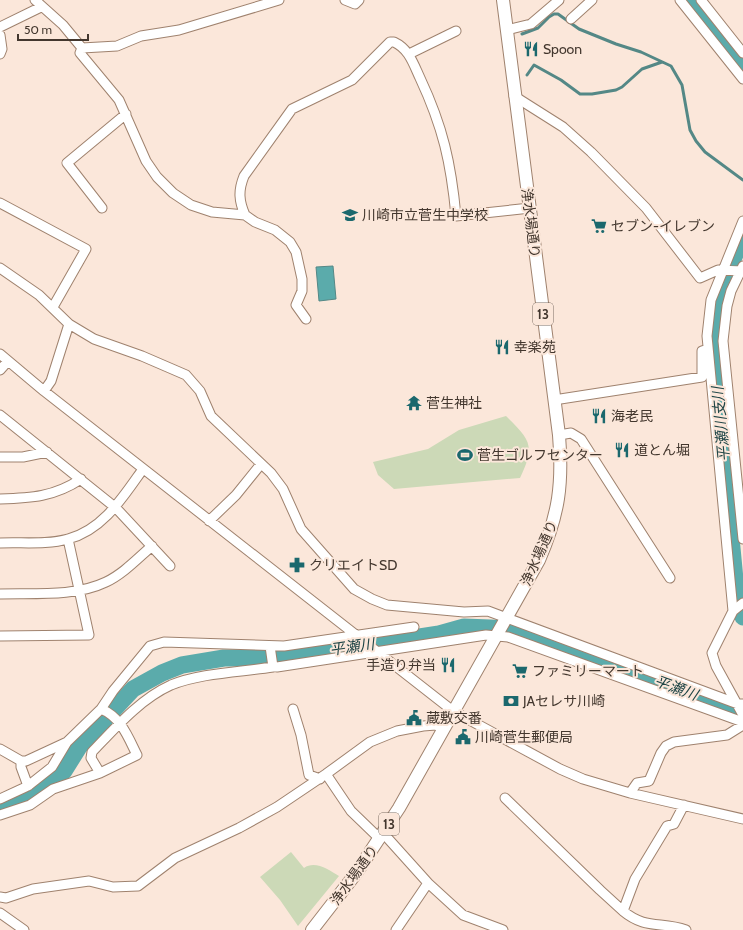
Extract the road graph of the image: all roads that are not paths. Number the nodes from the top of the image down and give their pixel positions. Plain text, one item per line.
1 (279, 0) edge
2 (345, 0) edge
3 (359, 0) edge
4 (503, 0) edge
5 (559, 0) edge
6 (592, 0) edge
7 (680, 0) edge
8 (701, 0) edge
9 (38, 3) edge
10 (571, 19) dead end
11 (0, 26) edge
12 (507, 30) junction
13 (456, 31) dead end
14 (0, 35) edge
15 (82, 48) junction
16 (743, 53) edge
17 (0, 54) edge
18 (409, 54) junction
19 (743, 79) edge
20 (514, 96) junction
21 (126, 114) junction
22 (0, 203) edge
23 (102, 208) dead end
24 (530, 208) junction
25 (245, 215) junction
26 (743, 222) edge
27 (0, 268) edge
28 (742, 270) edge
29 (723, 271) junction
30 (53, 307) junction
31 (306, 319) dead end
32 (69, 324) junction
33 (708, 349) junction
34 (0, 354) edge
35 (8, 361) junction
36 (0, 370) edge
37 (44, 392) junction
38 (554, 400) junction
39 (0, 415) edge
40 (559, 435) junction
41 (47, 452) junction
42 (0, 457) edge
43 (261, 464) junction
44 (143, 469) junction
45 (81, 479) junction
46 (0, 498) edge
47 (116, 508) junction
48 (209, 521) junction
49 (743, 539) edge
50 (68, 540) junction
51 (0, 543) edge
52 (152, 546) junction
53 (170, 566) dead end
54 (670, 578) dead end
55 (79, 590) junction
56 (0, 594) edge
57 (743, 603) edge
58 (733, 611) junction
59 (508, 617) junction
60 (414, 627) dead end
61 (0, 636) edge
62 (358, 636) junction
63 (496, 636) junction
64 (375, 650) junction
65 (272, 656) junction
66 (613, 656) junction
67 (606, 672) junction
68 (741, 707) edge
69 (103, 709) junction
70 (293, 709) dead end
71 (453, 711) junction
72 (118, 720) junction
73 (743, 724) edge
74 (444, 729) junction
75 (67, 742) junction
76 (0, 749) edge
77 (21, 761) junction
78 (100, 773) junction
79 (323, 777) junction
80 (28, 786) junction
81 (630, 793) junction
82 (505, 798) dead end
83 (0, 799) edge
84 (684, 805) junction
85 (0, 815) edge
86 (743, 819) edge
87 (382, 836) junction
88 (428, 883) junction
89 (3, 898) edge
90 (623, 911) junction
91 (0, 912) edge
92 (24, 930) edge
93 (312, 930) edge
94 (396, 930) edge
95 (503, 930) edge
96 (686, 930) edge

1 - 15 street
2 - 3 street
4 - 12 main road, 浄水場通り / 13
5 - 12 street
6 - 10 street
7 - 19 street
8 - 16 street
9 - 11 street
9 - 15 street
12 - 20 main road, 浄水場通り / 13
13 - 18 street
14 - 17 street
15 - 21 street
18 - 24 street
18 - 25 street
20 - 24 main road, 浄水場通り / 13
20 - 29 street
21 - 23 street
21 - 25 street
22 - 30 street
24 - 38 main road, 浄水場通り / 13
25 - 31 street
26 - 29 street
27 - 30 street
28 - 29 street
28 - 49 street
29 - 33 street
30 - 32 street
32 - 37 street
32 - 43 street
33 - 38 street
33 - 58 street
34 - 35 street
35 - 36 street
35 - 37 street
37 - 44 street
38 - 40 main road, 浄水場通り / 13
39 - 41 street
40 - 54 street
40 - 59 main road, 浄水場通り / 13
41 - 42 street
41 - 45 street
43 - 48 street
43 - 59 street
44 - 47 street
44 - 48 street
45 - 46 street
45 - 47 street
47 - 50 street
47 - 52 street
48 - 62 street
50 - 51 street
50 - 55 street
52 - 53 street
52 - 55 street
55 - 56 street
55 - 61 street
57 - 58 street
58 - 68 street
59 - 63 main road, 浄水場通り / 13
59 - 66 street
60 - 62 street
62 - 64 street
62 - 65 street
63 - 64 street
63 - 67 street
63 - 71 main road, 浄水場通り / 13
64 - 65 street
64 - 71 street
65 - 69 street
65 - 72 street
66 - 67 street
66 - 68 street
67 - 73 street
69 - 72 street
69 - 75 street
70 - 79 street
71 - 74 main road, 浄水場通り / 13
71 - 81 street
72 - 78 street
72 - 78 street
73 - 81 street
74 - 79 street
74 - 87 main road, 浄水場通り / 13
75 - 77 street
75 - 80 street
76 - 77 street
77 - 80 street
78 - 85 street
79 - 87 street
79 - 89 street
80 - 83 street
81 - 84 street
82 - 90 street
84 - 86 street
84 - 90 street
87 - 88 street
87 - 93 main road, 浄水場通り / 13
88 - 94 street
88 - 95 street
89 - 91 street
90 - 96 street
91 - 92 street

